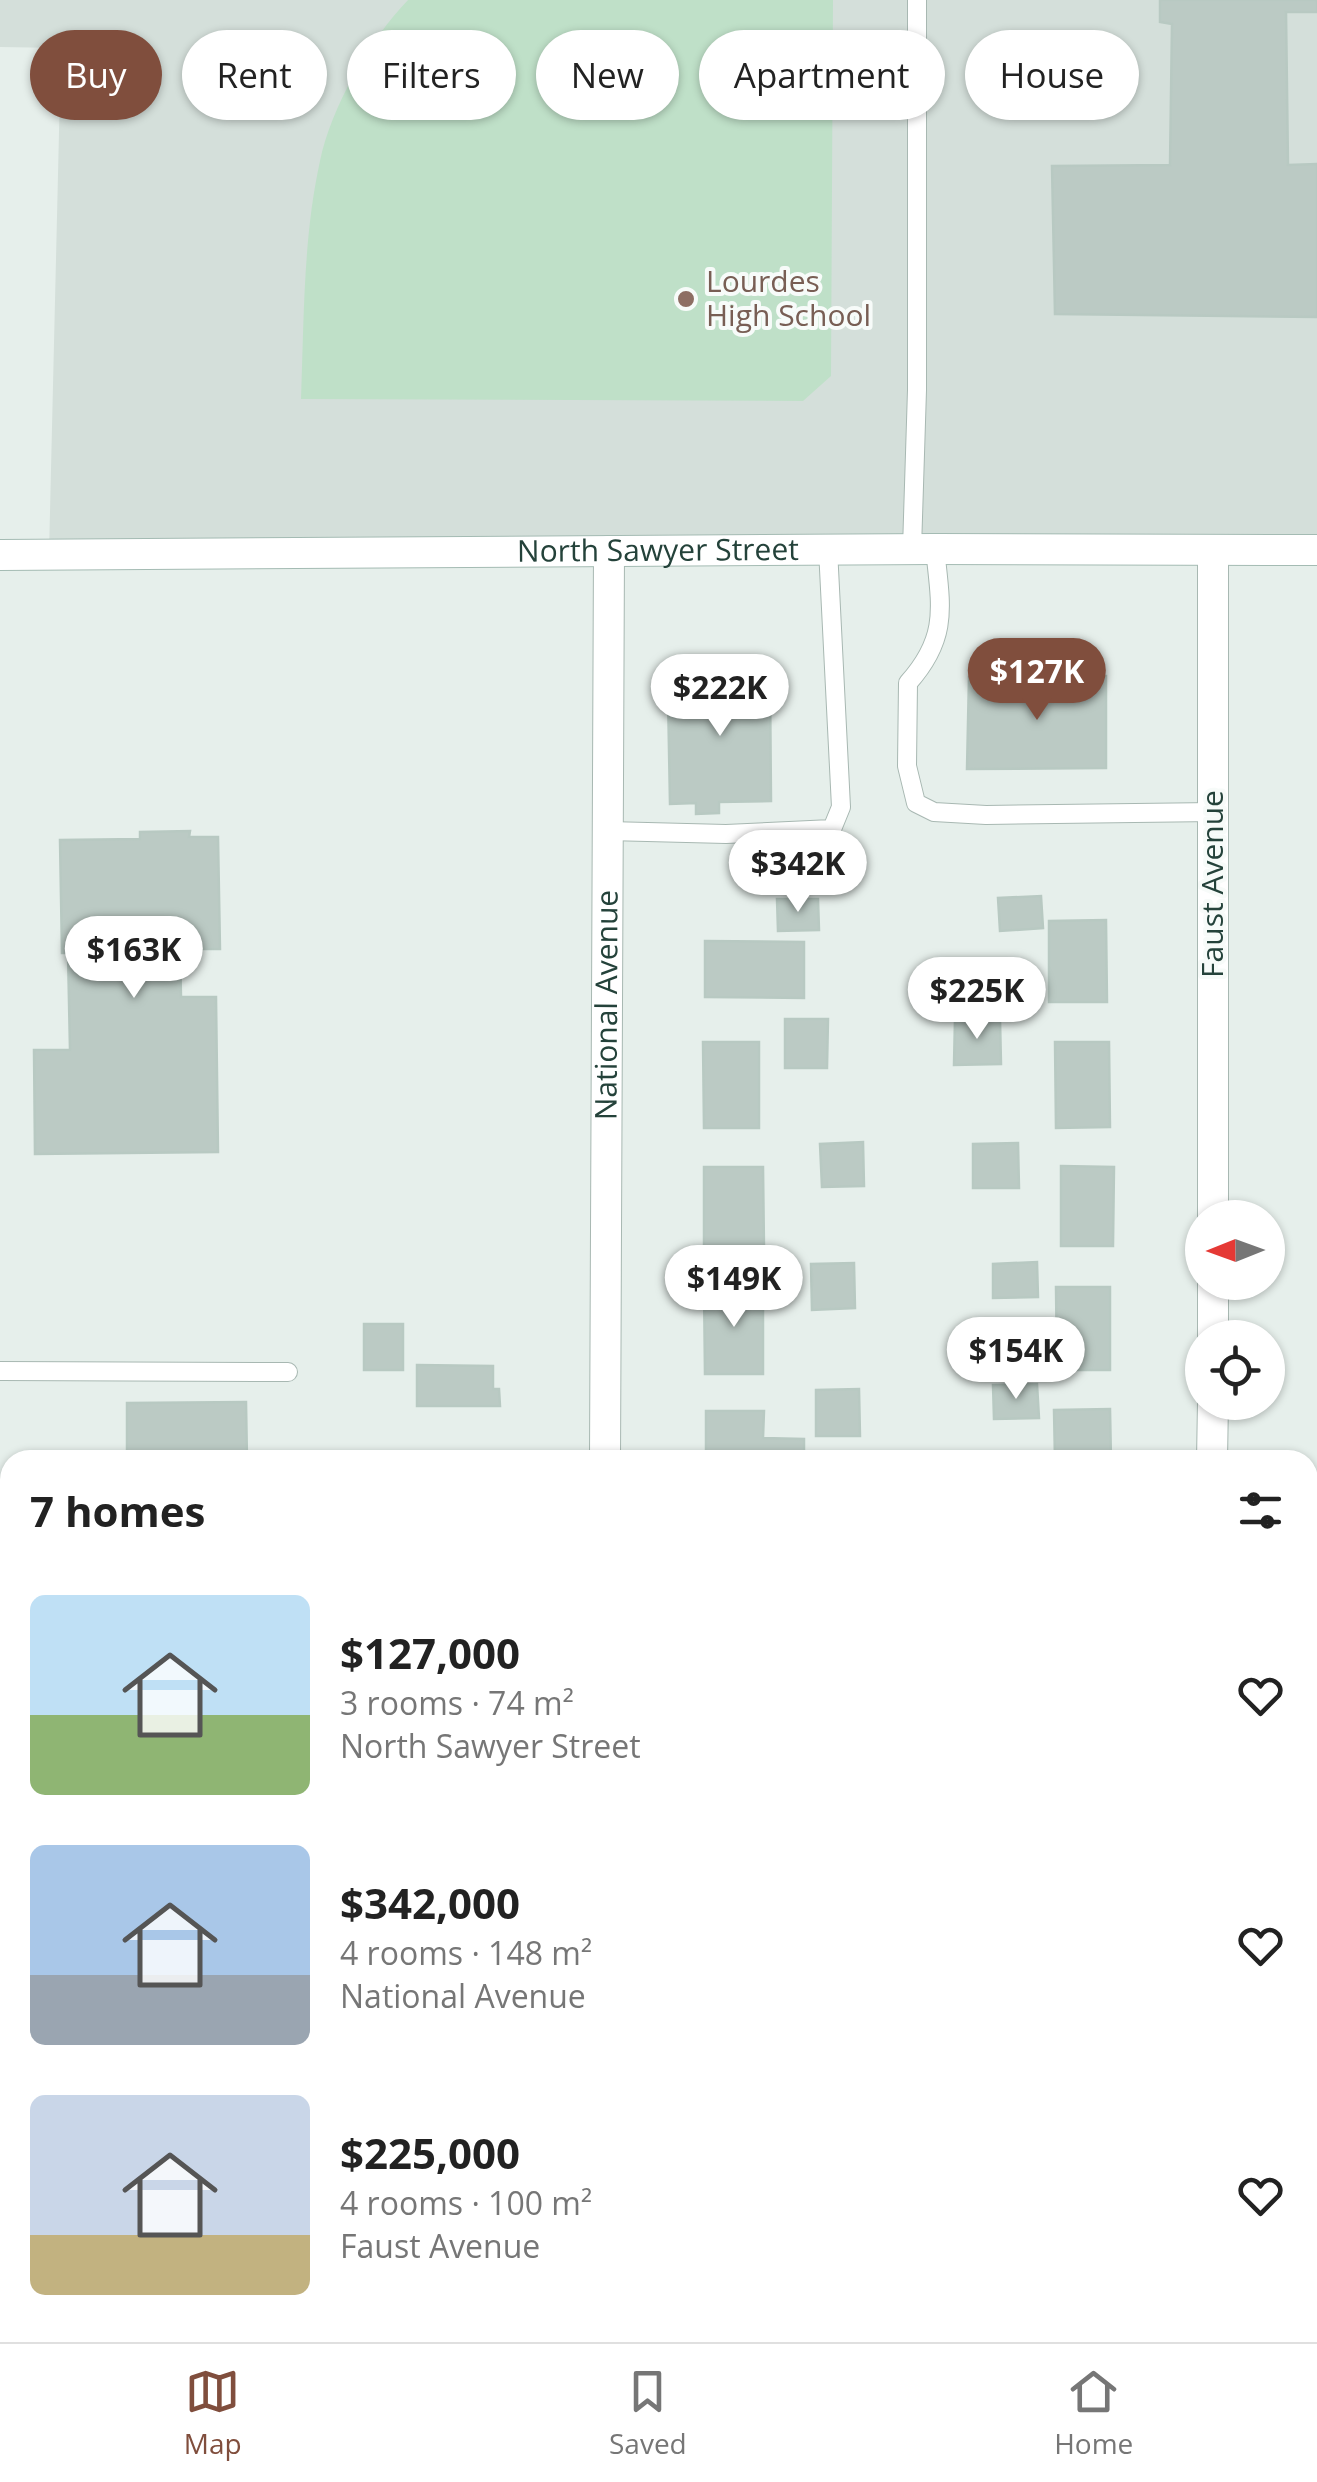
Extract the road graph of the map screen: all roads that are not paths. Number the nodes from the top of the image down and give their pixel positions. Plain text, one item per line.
1 (917, 0) edge
2 (828, 549) junction
3 (923, 549) junction
4 (1317, 550) edge
5 (609, 551) junction
6 (1213, 551) junction
7 (0, 554) edge
8 (1214, 812) junction
9 (608, 831) junction
10 (1213, 1200) edge
11 (0, 1371) edge
12 (288, 1372) dead end
13 (1212, 1420) edge
14 (605, 1450) edge
15 (1212, 1450) edge

1 - 3 lane
2 - 3 street, North Sawyer Street
2 - 5 street, North Sawyer Street
2 - 9 lane
3 - 6 street, North Sawyer Street
3 - 8 lane
4 - 6 street, North Sawyer Street
5 - 7 street, North Sawyer Street
5 - 9 street, National Avenue
6 - 8 street, Faust Avenue
8 - 10 street, Faust Avenue
9 - 14 street, National Avenue
11 - 12 lane
13 - 15 street

